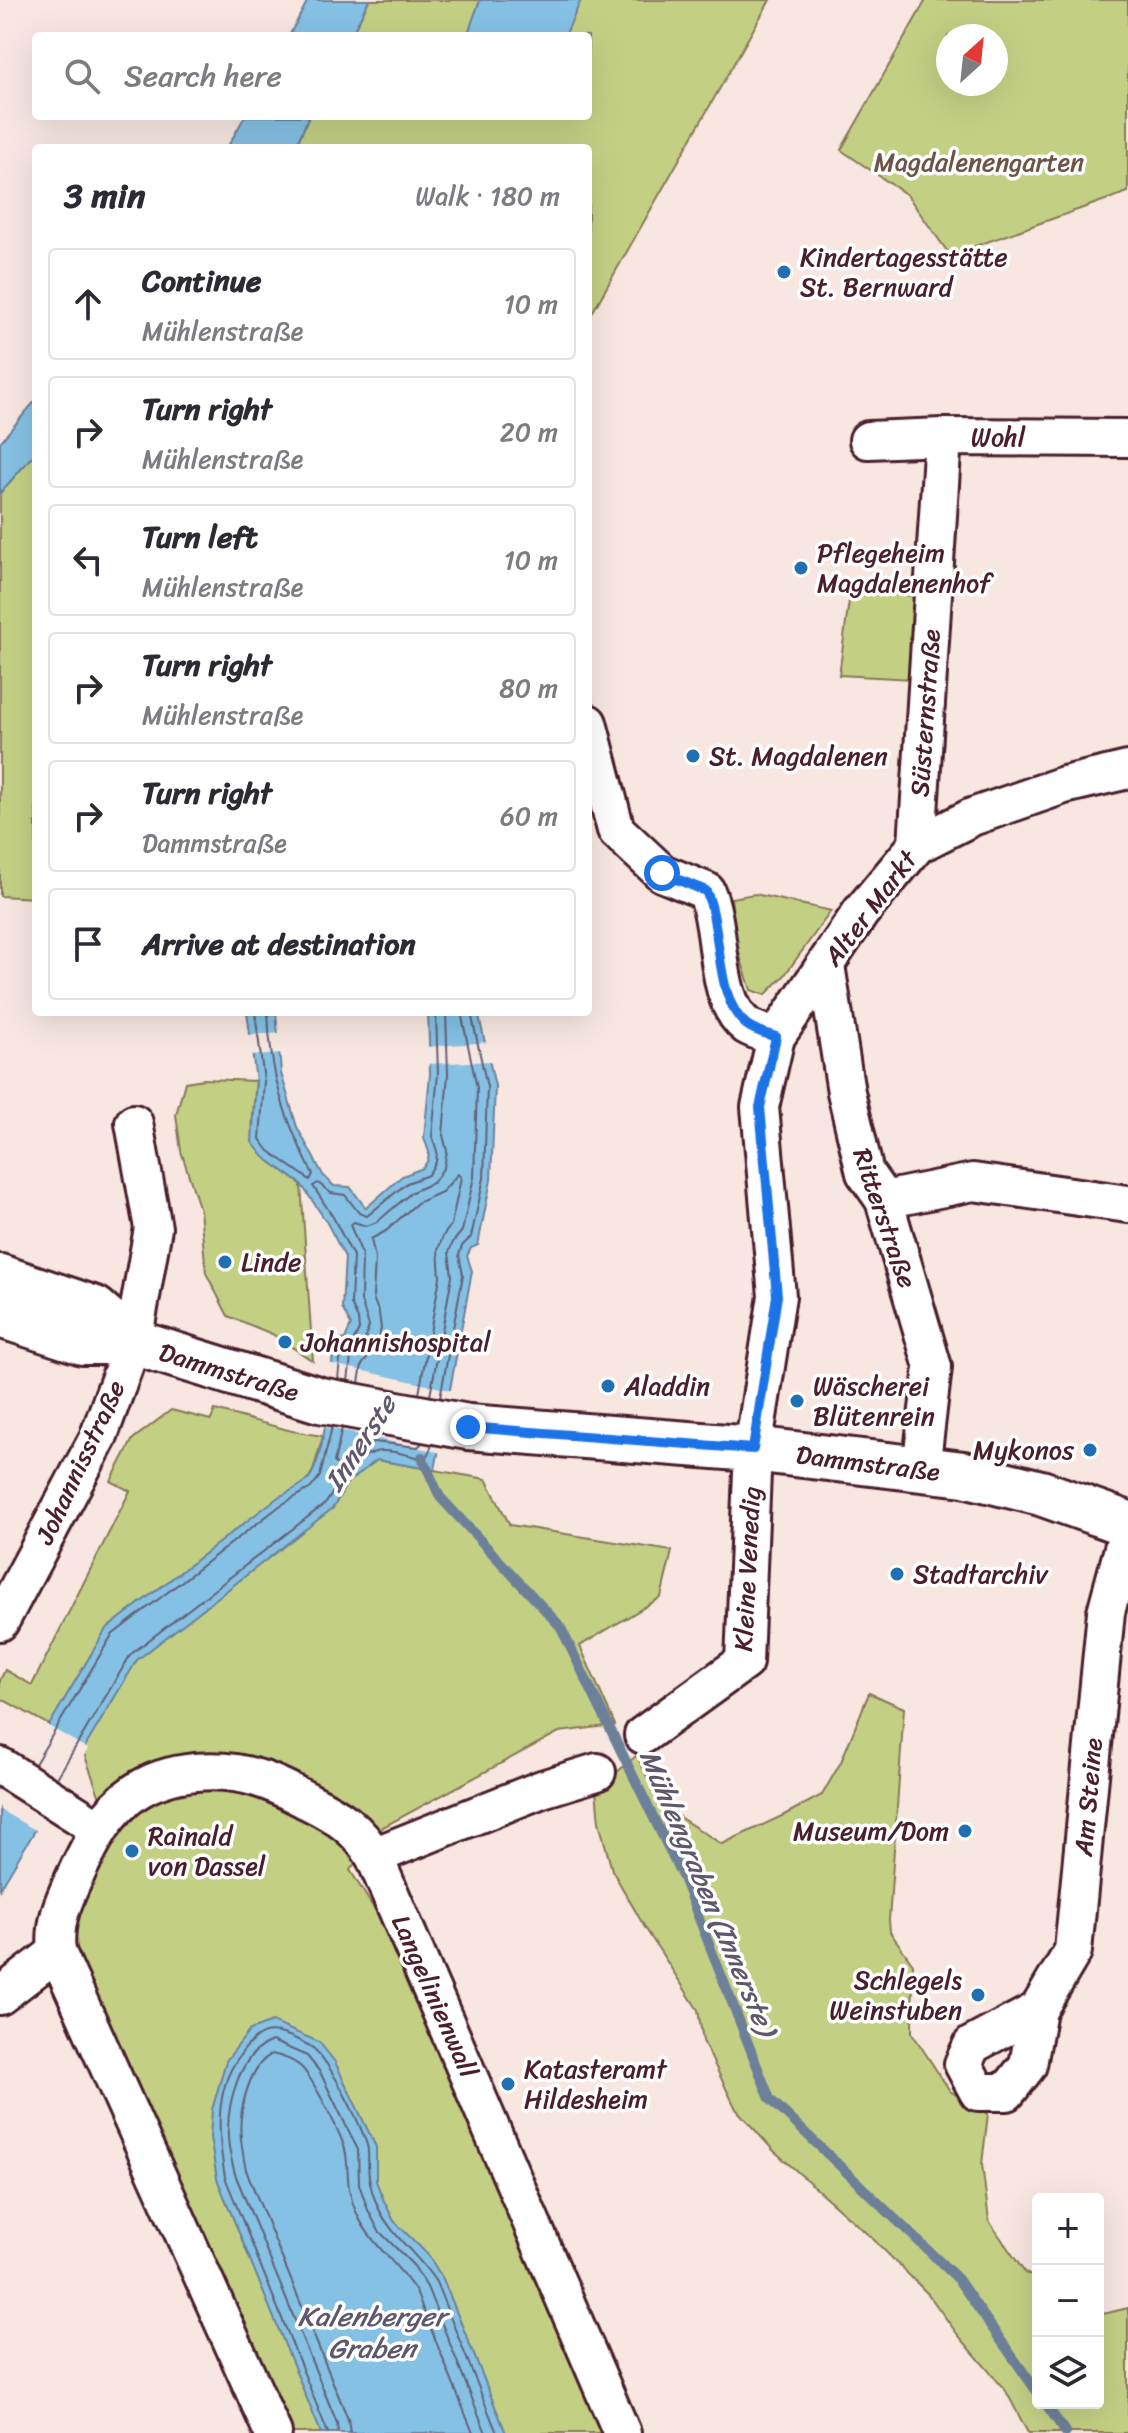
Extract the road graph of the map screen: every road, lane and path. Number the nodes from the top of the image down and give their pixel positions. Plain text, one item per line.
1 (943, 437) junction
2 (1128, 438) edge
3 (868, 440) dead end
4 (592, 738) edge
5 (1128, 770) edge
6 (917, 845) junction
7 (826, 965) junction
8 (776, 1037) junction
9 (134, 1123) dead end
10 (884, 1200) junction
11 (1128, 1204) edge
12 (0, 1277) edge
13 (0, 1315) edge
14 (133, 1342) junction
15 (753, 1449) junction
16 (921, 1469) junction
17 (1128, 1524) edge
18 (1128, 1530) edge
19 (0, 1622) edge
20 (643, 1735) dead end
21 (0, 1766) edge
22 (597, 1772) dead end
23 (88, 1821) junction
24 (374, 1856) junction
25 (57, 1952) junction
26 (0, 1996) edge
27 (1038, 2010) dead end
28 (273, 2433) edge
29 (622, 2433) edge

1 - 2 street, Wohl
1 - 3 street, Wohl
1 - 6 street, Süsternstraße
4 - 8 street
5 - 6 street, Alter Markt
6 - 7 street, Alter Markt
7 - 8 street, Alter Markt
7 - 10 street, Ritterstraße
8 - 15 street
9 - 14 street, Dammstraße
10 - 11 street
10 - 16 street, Ritterstraße
12 - 14 street, Dammstraße
13 - 14 street, Dammstraße
14 - 15 street, Dammstraße
14 - 19 street, Johannisstraße
15 - 16 street, Dammstraße
15 - 20 street, Kleine Venedig
16 - 17 street, Dammstraße
18 - 27 street, Am Steine
21 - 23 street
22 - 24 street
23 - 24 street, Langelinienwall
23 - 25 street, Langelinienwall
24 - 29 street, Langelinienwall
25 - 26 street
25 - 28 street

